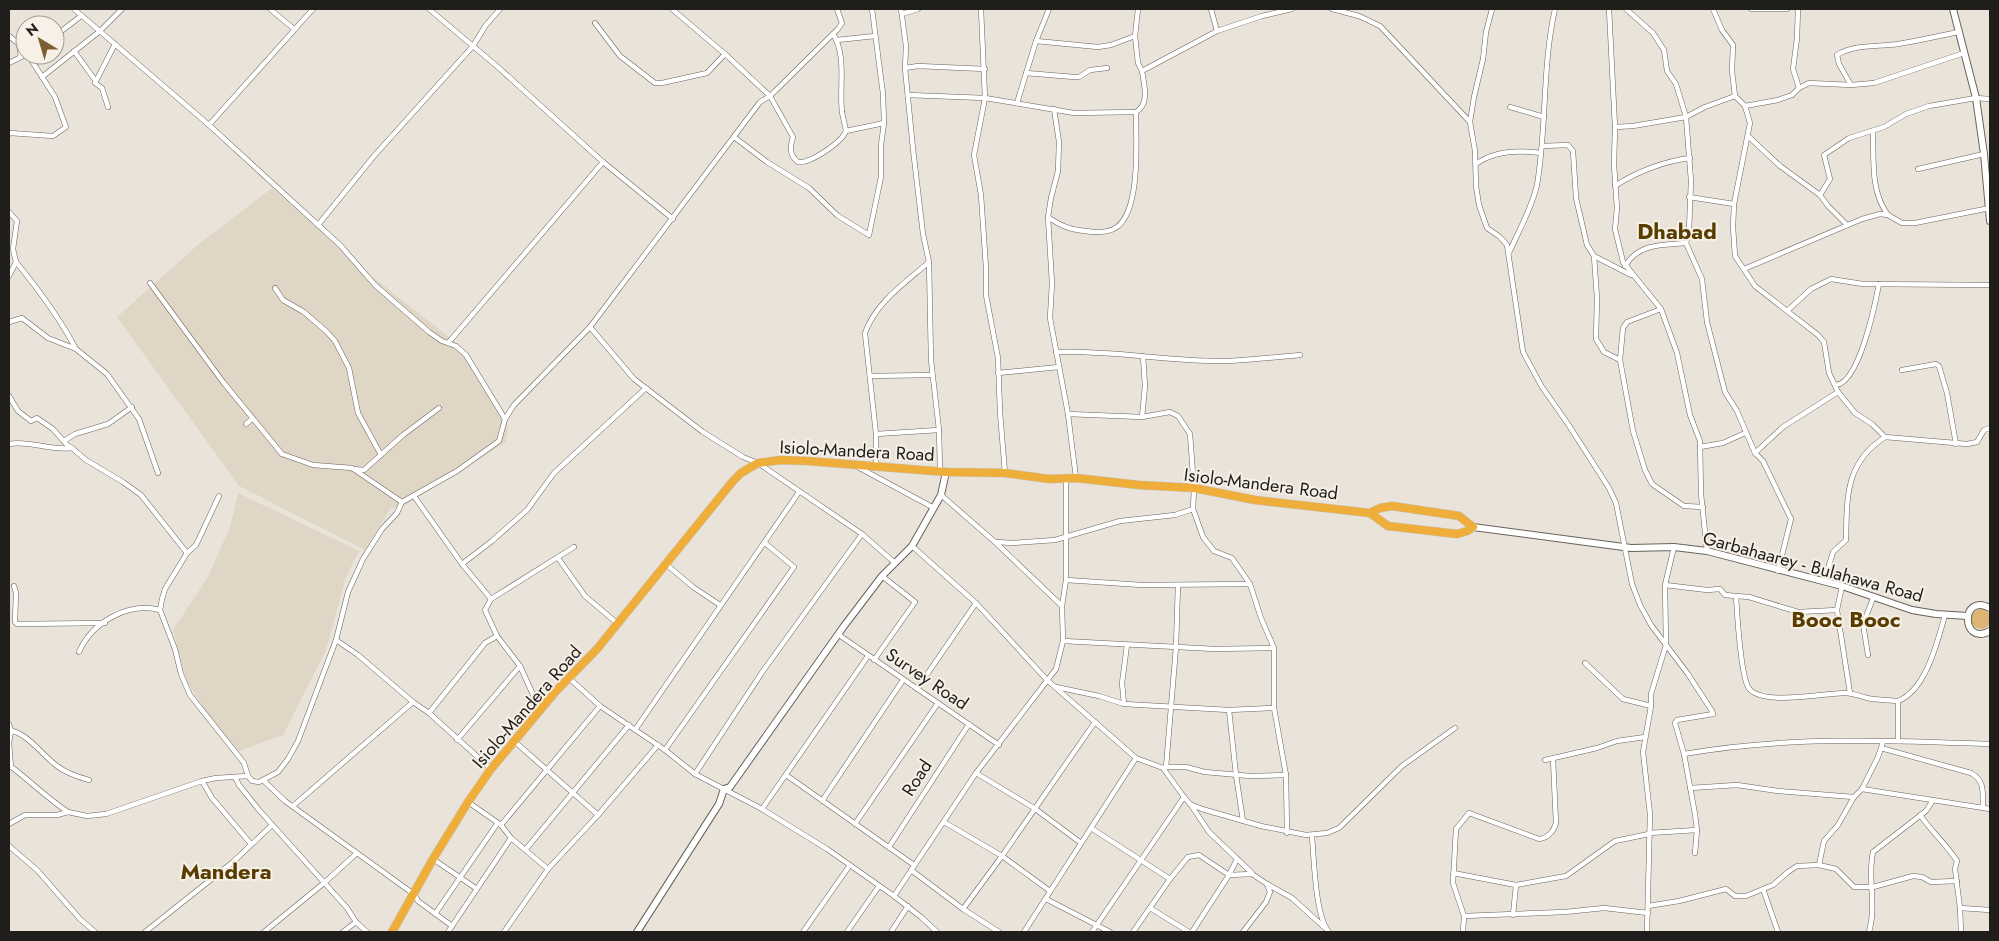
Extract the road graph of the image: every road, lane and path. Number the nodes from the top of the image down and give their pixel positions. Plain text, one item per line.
1 (74, 9) edge
2 (122, 9) edge
3 (270, 9) edge
4 (313, 9) edge
5 (429, 9) edge
6 (500, 9) edge
7 (672, 9) edge
8 (837, 9) edge
9 (872, 9) edge
10 (918, 9) edge
11 (976, 9) edge
12 (981, 9) edge
13 (1049, 9) edge
14 (1138, 9) edge
15 (1211, 9) edge
16 (1292, 9) edge
17 (1332, 9) edge
18 (1492, 9) edge
19 (1555, 9) edge
20 (1609, 9) edge
21 (1626, 9) edge
22 (1713, 9) edge
23 (1751, 9) edge
24 (1787, 9) edge
25 (1798, 9) edge
26 (1953, 9) edge
27 (901, 12) edge
28 (82, 16) junction
29 (595, 23) dead end
30 (65, 29) edge
31 (294, 29) junction
32 (100, 30) junction
33 (1216, 31) junction
34 (1958, 32) junction
35 (833, 34) junction
36 (875, 36) junction
37 (1135, 36) junction
38 (837, 40) junction
39 (1036, 41) junction
40 (116, 44) junction
41 (473, 46) junction
42 (74, 51) junction
43 (1964, 53) junction
44 (725, 54) junction
45 (32, 65) edge
46 (905, 68) junction
47 (1107, 68) dead end
48 (985, 69) junction
49 (1142, 71) junction
50 (1026, 73) junction
51 (42, 77) junction
52 (96, 80) junction
53 (1851, 85) junction
54 (1799, 88) junction
55 (908, 94) junction
56 (770, 96) junction
57 (1735, 96) junction
58 (986, 98) junction
59 (1976, 98) junction
60 (1990, 99) edge
61 (1017, 103) junction
62 (1745, 106) junction
63 (108, 107) dead end
64 (1510, 108) dead end
65 (1054, 109) junction
66 (1136, 112) junction
67 (1544, 117) junction
68 (1686, 117) junction
69 (1470, 122) junction
70 (884, 123) junction
71 (208, 125) junction
72 (1615, 127) junction
73 (846, 131) junction
74 (1873, 131) junction
75 (9, 134) edge
76 (1748, 136) junction
77 (734, 137) junction
78 (1542, 146) junction
79 (1540, 153) junction
80 (1984, 154) junction
81 (1690, 158) junction
82 (603, 162) junction
83 (1476, 164) junction
84 (1918, 169) dead end
85 (1615, 186) junction
86 (1820, 195) junction
87 (1689, 198) junction
88 (1734, 204) junction
89 (1990, 208) edge
90 (9, 212) edge
91 (1888, 214) junction
92 (1048, 217) junction
93 (673, 219) junction
94 (1990, 221) edge
95 (318, 225) junction
96 (1848, 225) junction
97 (1686, 243) junction
98 (1508, 254) junction
99 (1594, 256) junction
100 (16, 262) junction
101 (929, 262) junction
102 (1625, 266) junction
103 (1744, 269) junction
104 (9, 276) edge
105 (1635, 277) junction
106 (150, 283) dead end
107 (1879, 284) junction
108 (1990, 285) edge
109 (275, 288) dead end
110 (1662, 309) junction
111 (1788, 310) junction
112 (9, 322) edge
113 (590, 327) junction
114 (449, 342) junction
115 (76, 349) junction
116 (1056, 352) junction
117 (1300, 355) dead end
118 (1143, 356) junction
119 (1620, 360) junction
120 (1059, 367) junction
121 (1902, 370) dead end
122 (998, 373) junction
123 (932, 375) junction
124 (870, 376) junction
125 (1836, 385) junction
126 (646, 388) junction
127 (1838, 392) junction
128 (9, 396) edge
129 (132, 407) junction
130 (439, 408) dead end
131 (1068, 414) junction
132 (1142, 417) junction
133 (252, 419) junction
134 (505, 419) junction
135 (246, 424) dead end
136 (1990, 428) edge
137 (939, 430) junction
138 (1745, 433) junction
139 (876, 434) junction
140 (1885, 437) junction
141 (64, 440) junction
142 (9, 444) edge
143 (1956, 444) junction
144 (1700, 447) junction
145 (72, 448) junction
146 (1755, 453) junction
147 (381, 455) junction
148 (758, 463) junction
149 (852, 464) junction
150 (876, 467) junction
151 (352, 468) junction
152 (943, 471) junction
153 (158, 473) dead end
154 (1006, 473) junction
155 (1066, 478) junction
156 (1076, 478) junction
157 (1194, 488) junction
158 (799, 492) junction
159 (218, 496) dead end
160 (414, 496) junction
161 (941, 496) junction
162 (402, 502) junction
163 (1703, 507) junction
164 (934, 508) junction
165 (1194, 509) junction
166 (1370, 513) junction
167 (1473, 528) junction
168 (862, 534) junction
169 (1066, 536) junction
170 (995, 542) junction
171 (765, 543) junction
172 (912, 546) junction
173 (574, 547) dead end
174 (1624, 547) junction
175 (1674, 547) junction
176 (1707, 551) junction
177 (187, 553) junction
178 (558, 558) junction
179 (895, 563) junction
180 (462, 564) junction
181 (667, 564) junction
182 (1778, 571) junction
183 (882, 576) junction
184 (1066, 580) junction
185 (1824, 582) junction
186 (1250, 584) junction
187 (1178, 585) junction
188 (1665, 585) junction
189 (14, 586) dead end
190 (1842, 586) junction
191 (1736, 596) junction
192 (1874, 596) junction
193 (491, 599) junction
194 (976, 604) junction
195 (720, 605) junction
196 (1062, 606) junction
197 (1990, 607) edge
198 (160, 610) junction
199 (1837, 610) junction
200 (1945, 615) junction
201 (1968, 616) junction
202 (105, 622) junction
203 (618, 624) junction
204 (1990, 633) edge
205 (839, 635) junction
206 (497, 636) junction
207 (336, 640) junction
208 (1063, 641) junction
209 (1127, 645) junction
210 (1666, 645) junction
211 (1176, 647) junction
212 (1274, 648) junction
213 (79, 652) dead end
214 (1868, 655) dead end
215 (868, 656) junction
216 (874, 660) junction
217 (1585, 664) dead end
218 (520, 666) junction
219 (569, 678) junction
220 (903, 680) junction
221 (1047, 680) junction
222 (1055, 687) junction
223 (917, 689) junction
224 (1850, 693) junction
225 (1898, 701) junction
226 (413, 702) junction
227 (938, 703) junction
228 (1124, 704) junction
229 (600, 706) junction
230 (1652, 706) junction
231 (1172, 707) junction
232 (1274, 708) junction
233 (540, 710) junction
234 (1229, 710) junction
235 (429, 713) junction
236 (1095, 722) junction
237 (9, 724) edge
238 (969, 724) junction
239 (629, 725) junction
240 (1455, 728) dead end
241 (10, 730) edge
242 (634, 730) junction
243 (1645, 737) junction
244 (457, 740) junction
245 (514, 741) junction
246 (1898, 741) junction
247 (1883, 742) junction
248 (1990, 744) edge
249 (999, 745) junction
250 (658, 746) junction
251 (1881, 748) junction
252 (665, 750) junction
253 (1684, 754) junction
254 (1136, 758) junction
255 (1553, 759) junction
256 (1545, 760) dead end
257 (10, 766) edge
258 (1165, 768) junction
259 (490, 769) junction
260 (547, 769) junction
261 (976, 773) junction
262 (696, 774) junction
263 (786, 775) junction
264 (1236, 775) junction
265 (1286, 775) junction
266 (248, 776) junction
267 (235, 777) junction
268 (89, 780) dead end
269 (202, 781) junction
270 (264, 781) junction
271 (1690, 788) junction
272 (724, 789) junction
273 (1862, 789) junction
274 (572, 794) junction
275 (1184, 797) junction
276 (1854, 797) junction
277 (1933, 800) junction
278 (822, 801) junction
279 (468, 802) junction
280 (1190, 804) junction
281 (293, 806) junction
282 (1034, 808) junction
283 (1983, 808) junction
284 (762, 809) junction
285 (1990, 809) edge
286 (68, 812) junction
287 (598, 815) junction
288 (1920, 815) junction
289 (1243, 821) junction
290 (944, 822) junction
291 (9, 824) edge
292 (855, 824) junction
293 (272, 825) junction
294 (499, 825) junction
295 (1091, 828) junction
296 (1697, 830) junction
297 (1288, 833) junction
298 (1649, 834) junction
299 (1312, 836) junction
300 (511, 838) junction
301 (1081, 843) junction
302 (251, 844) junction
303 (9, 846) edge
304 (889, 847) junction
305 (526, 849) junction
306 (357, 853) junction
307 (1695, 853) dead end
308 (1002, 856) junction
309 (433, 859) junction
310 (1237, 859) junction
311 (1141, 861) junction
312 (850, 865) junction
313 (914, 865) junction
314 (1819, 865) junction
315 (548, 869) junction
316 (910, 870) junction
317 (1454, 872) junction
318 (1252, 874) junction
319 (1229, 875) junction
320 (460, 877) junction
321 (1170, 879) junction
322 (1957, 881) junction
323 (324, 883) junction
324 (1267, 884) junction
325 (1516, 885) junction
326 (878, 886) junction
327 (1873, 887) junction
328 (477, 888) junction
329 (1763, 889) junction
330 (1050, 891) junction
331 (414, 895) junction
332 (894, 896) junction
333 (1046, 899) junction
334 (908, 906) junction
335 (1648, 906) junction
336 (1150, 908) junction
337 (1960, 908) junction
338 (963, 909) junction
339 (1990, 910) edge
340 (1648, 913) junction
341 (435, 914) junction
342 (1513, 915) junction
343 (1464, 916) junction
344 (356, 922) junction
345 (452, 926) junction
346 (1096, 926) junction
347 (1327, 930) edge
348 (93, 931) edge
349 (146, 932) edge
350 (264, 932) edge
351 (343, 932) edge
352 (367, 932) edge
353 (392, 932) edge
354 (448, 932) edge
355 (504, 932) edge
356 (637, 932) edge
357 (803, 932) edge
358 (847, 932) edge
359 (891, 932) edge
360 (937, 932) edge
361 (999, 932) edge
362 (1024, 932) edge
363 (1092, 932) edge
364 (1110, 932) edge
365 (1133, 932) edge
366 (1190, 932) edge
367 (1243, 932) edge
368 (1464, 932) edge
369 (1647, 932) edge
370 (1778, 932) edge
371 (1869, 932) edge
372 (1961, 932) edge

1 - 28 street
2 - 32 street
3 - 31 street
4 - 31 street
5 - 41 street
6 - 41 street
7 - 44 street
8 - 35 street
9 - 36 street
10 - 27 street
11 - 12 street
12 - 48 street
13 - 39 street
14 - 37 street
15 - 33 street
16 - 33 street
17 - 69 street
18 - 69 street
19 - 67 street
20 - 72 street
21 - 68 street
22 - 57 street
23 - 24 street
25 - 54 street
26 - 34 main road
27 - 46 street
28 - 30 street
28 - 32 street
29 - 44 street
31 - 71 street
32 - 40 street
32 - 42 street
33 - 49 street
34 - 43 main road
34 - 53 street
35 - 38 street
35 - 56 street
36 - 38 street
36 - 70 street
37 - 39 street
37 - 49 street
38 - 73 street
39 - 50 street
40 - 52 street
40 - 71 street
41 - 82 street
41 - 95 street
42 - 51 street
42 - 52 street
43 - 53 street
43 - 59 main road
44 - 56 street
45 - 51 street
46 - 48 street
46 - 55 street
47 - 50 street
48 - 58 street
49 - 66 street
50 - 61 street
51 - 75 street
52 - 63 street
53 - 54 street
54 - 62 street
55 - 58 street
55 - 101 street
56 - 73 street
56 - 77 street
57 - 62 street
57 - 68 street
58 - 61 street
58 - 122 street
59 - 60 street
59 - 74 street
59 - 80 main road
61 - 65 street
62 - 76 street
64 - 67 street
65 - 66 street
65 - 92 street
66 - 92 street
67 - 78 street
68 - 72 street
68 - 81 street
69 - 83 street
70 - 73 street
70 - 77 street
71 - 95 street
72 - 85 street
74 - 86 street
74 - 91 street
76 - 86 street
76 - 88 street
77 - 93 street
78 - 79 street
78 - 99 street
79 - 83 street
79 - 98 street
80 - 84 street
80 - 89 main road
81 - 85 street
81 - 87 street
82 - 93 street
82 - 114 street
83 - 98 street
85 - 102 street
86 - 96 street
87 - 88 street
87 - 97 street
88 - 103 street
89 - 91 street
89 - 94 main road
90 - 100 street
91 - 96 street
92 - 116 street
93 - 113 street
95 - 114 street
96 - 103 street
97 - 102 street
97 - 138 street
98 - 174 street
99 - 105 street
99 - 119 street
100 - 104 street
100 - 115 street
101 - 123 street
101 - 124 street
102 - 105 street
103 - 111 street
105 - 110 street
106 - 133 street
107 - 108 street
107 - 111 street
107 - 125 street
109 - 147 street
110 - 119 street
110 - 144 street
111 - 125 street
112 - 115 street
113 - 126 street
113 - 134 street
114 - 134 street
115 - 129 street
116 - 118 street
116 - 120 street
117 - 118 street
118 - 132 street
119 - 163 street
120 - 122 street
120 - 131 street
121 - 143 street
122 - 154 street
123 - 124 street
123 - 137 street
124 - 139 street
125 - 127 street
126 - 148 street
126 - 180 street
127 - 140 street
127 - 146 street
128 - 141 street
129 - 141 street
129 - 153 street
130 - 147 street
131 - 132 street
131 - 156 street
132 - 157 street
133 - 135 street
133 - 151 street
134 - 160 street
136 - 143 street
137 - 139 street
137 - 152 street
138 - 144 street
138 - 146 street
139 - 150 street
140 - 143 street
140 - 185 street
141 - 145 street
142 - 145 street
144 - 163 street
145 - 177 street
146 - 182 street
147 - 151 street
148 - 149 highway, Isiolo-Mandera Road
148 - 158 street
148 - 181 highway, Isiolo-Mandera Road
149 - 150 highway, Isiolo-Mandera Road
149 - 164 street
150 - 152 highway, Isiolo-Mandera Road
151 - 162 street
152 - 154 highway, Isiolo-Mandera Road
152 - 161 main road
154 - 155 highway, Isiolo-Mandera Road
155 - 156 highway, Isiolo-Mandera Road
155 - 169 street
156 - 157 highway, Isiolo-Mandera Road
157 - 165 street
157 - 166 highway, Isiolo-Mandera Road
158 - 168 street
158 - 171 street
159 - 177 street
160 - 162 street
160 - 180 street
161 - 164 main road
161 - 170 street
162 - 207 street
163 - 176 street
164 - 172 main road
165 - 169 street
165 - 186 street
166 - 167 highway
166 - 167 highway
167 - 174 main road, Garbahaarey - Bulahawa Road
168 - 179 street
168 - 262 street
169 - 170 street
169 - 184 street
170 - 196 street
171 - 195 street
171 - 252 street
172 - 179 main road
172 - 194 street
173 - 178 street
174 - 175 main road, Garbahaarey - Bulahawa Road
174 - 210 street
175 - 176 main road, Garbahaarey - Bulahawa Road
175 - 188 street
176 - 182 main road, Garbahaarey - Bulahawa Road
177 - 198 street
178 - 193 street
178 - 203 street
179 - 183 main road
180 - 193 street
181 - 195 street
181 - 203 highway, Isiolo-Mandera Road
182 - 185 main road, Garbahaarey - Bulahawa Road
183 - 205 main road
183 - 216 street
184 - 187 street
184 - 196 street
185 - 190 main road, Garbahaarey - Bulahawa Road
186 - 187 street
186 - 212 street
187 - 211 street
188 - 191 street
188 - 210 street
189 - 202 street
190 - 192 main road, Garbahaarey - Bulahawa Road
190 - 199 street
191 - 199 street
191 - 224 street
192 - 200 main road, Garbahaarey - Bulahawa Road
192 - 214 street
193 - 206 street
194 - 221 street
194 - 223 street
195 - 242 street
196 - 208 street
197 - 201 main road
198 - 202 street
198 - 266 street
199 - 224 street
200 - 201 main road, Garbahaarey - Bulahawa Road
200 - 225 street
201 - 204 main road
202 - 213 street
203 - 219 highway, Isiolo-Mandera Road
205 - 215 street, Survey Road
205 - 272 main road
206 - 218 street
206 - 235 street
207 - 226 street
207 - 270 street
208 - 209 street
208 - 221 street
209 - 211 street
209 - 228 street
210 - 230 street
210 - 253 street
211 - 212 street
211 - 231 street
212 - 232 street
215 - 216 street, Survey Road
215 - 263 street
216 - 220 street, Survey Road
217 - 230 street
218 - 233 street
218 - 244 street
219 - 229 street
219 - 233 highway, Isiolo-Mandera Road
220 - 223 street, Survey Road
220 - 278 street
221 - 222 street
221 - 249 street
222 - 228 street
222 - 236 street
223 - 227 street, Survey Road
224 - 225 street
225 - 246 street
226 - 235 street
226 - 281 street
227 - 238 street, Survey Road
227 - 292 street
228 - 231 street
229 - 239 street
229 - 260 street
230 - 243 street
231 - 234 street
231 - 258 street
232 - 234 street
232 - 265 street
233 - 245 highway, Isiolo-Mandera Road
234 - 264 street
235 - 244 street
236 - 254 street
236 - 282 street
237 - 241 street
238 - 249 street, Survey Road
238 - 304 street, Road
239 - 242 street
239 - 274 street
240 - 299 street
241 - 257 street
241 - 268 street
242 - 250 street
243 - 255 street
243 - 298 street
244 - 259 street
245 - 259 highway, Isiolo-Mandera Road
245 - 260 street
246 - 247 street
246 - 248 street
247 - 251 street
247 - 253 street
249 - 261 street
250 - 252 street
250 - 287 street
251 - 273 street
251 - 283 street
252 - 262 street
253 - 271 street
254 - 258 street
254 - 295 street
255 - 256 street
255 - 317 street
257 - 286 street
258 - 264 street
258 - 275 street
259 - 279 highway, Isiolo-Mandera Road
260 - 274 street
260 - 294 street
261 - 282 street
261 - 290 street
262 - 272 street
263 - 278 street
263 - 284 street
264 - 265 street
264 - 289 street
265 - 297 street
266 - 267 street
266 - 270 street
267 - 269 street
267 - 293 street
269 - 286 street
269 - 302 street
270 - 281 street
271 - 276 street
271 - 296 street
272 - 284 street
272 - 356 main road
273 - 276 street
273 - 277 street
274 - 287 street
274 - 305 street
275 - 280 street
275 - 311 street
276 - 314 street
277 - 283 street
277 - 288 street
278 - 292 street
279 - 294 street
279 - 309 highway, Isiolo-Mandera Road
280 - 289 street
280 - 310 street
281 - 306 street
282 - 301 street
282 - 308 street
283 - 285 street
284 - 312 street
286 - 291 street
287 - 315 street
288 - 322 street
288 - 327 street
289 - 297 street
290 - 308 street
290 - 313 street
292 - 304 street
293 - 302 street
293 - 323 street
294 - 300 street
294 - 320 street
295 - 301 street
295 - 311 street
296 - 298 street
296 - 307 street
297 - 299 street
298 - 325 street
298 - 335 street
299 - 347 street
300 - 305 street
300 - 328 street
301 - 330 street
302 - 349 street
303 - 348 street
304 - 313 street
305 - 315 street
306 - 323 street
306 - 331 street
308 - 330 street
308 - 338 street
309 - 320 street
309 - 331 highway, Isiolo-Mandera Road
310 - 318 street
310 - 319 street
311 - 321 street
311 - 346 street
312 - 326 street
312 - 357 street
313 - 316 street
314 - 327 street
314 - 329 street
315 - 355 street
316 - 332 street
316 - 338 street
317 - 325 street
317 - 343 street
318 - 319 street
318 - 324 street
319 - 321 street
319 - 366 street
320 - 328 street
320 - 341 street
321 - 336 street
322 - 327 street
322 - 337 street
323 - 344 street
323 - 350 street
324 - 347 street
324 - 367 street
325 - 342 street
326 - 332 street
326 - 358 street
327 - 371 street
328 - 345 street
329 - 335 street
329 - 370 street
330 - 333 street
331 - 341 street
331 - 353 highway, Isiolo-Mandera Road
332 - 334 street
333 - 346 street
333 - 362 street
334 - 359 street
334 - 360 street
335 - 340 street
336 - 365 street
336 - 366 street
337 - 339 street
337 - 372 street
338 - 361 street
340 - 342 street
340 - 369 street
341 - 345 street
342 - 343 street
343 - 368 street
344 - 351 street
344 - 352 street
345 - 354 street
346 - 363 street
346 - 364 street

